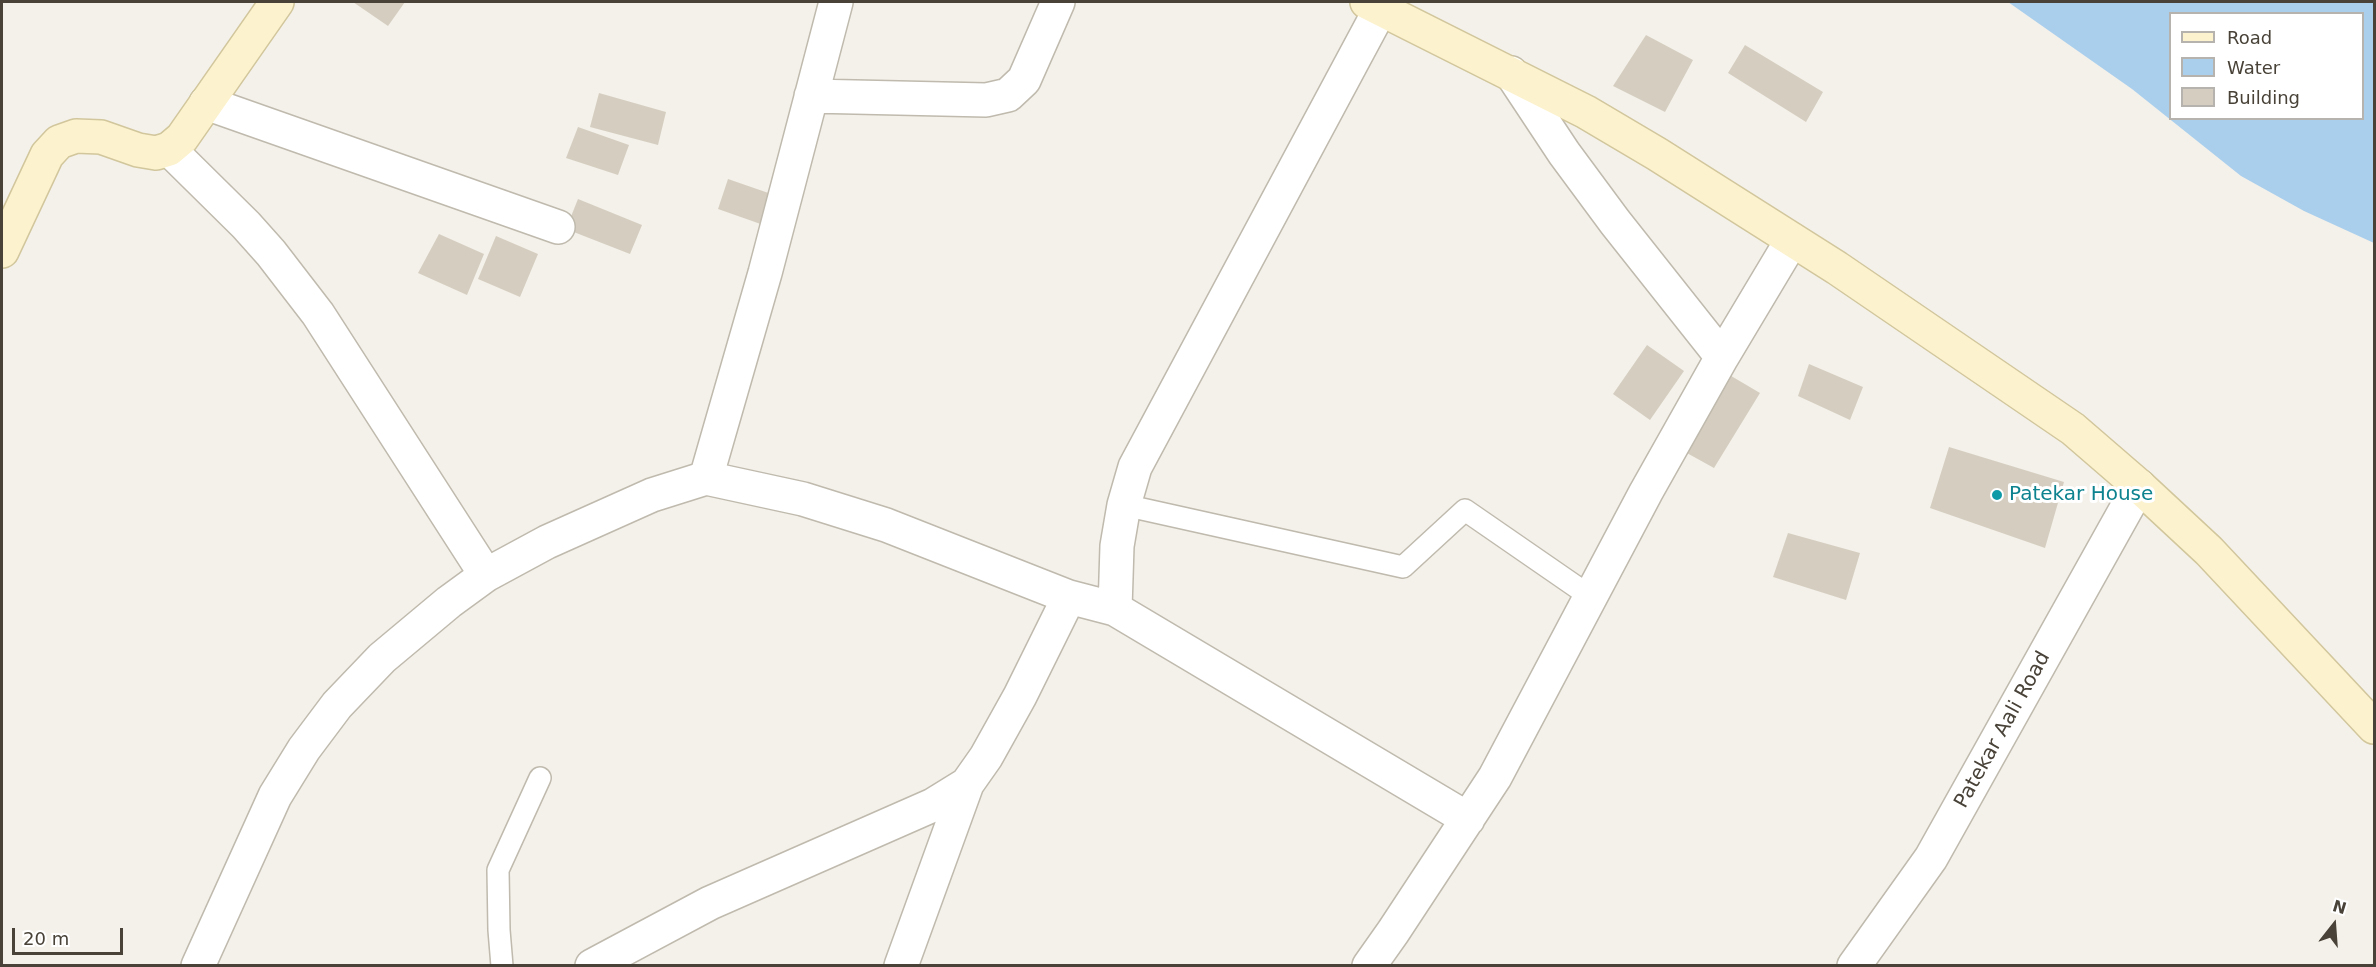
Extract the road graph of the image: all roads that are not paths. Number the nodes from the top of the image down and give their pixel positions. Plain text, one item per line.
1 (277, 2) edge
2 (836, 2) edge
3 (1058, 2) edge
4 (1374, 5) edge
5 (1511, 74) junction
6 (811, 96) junction
7 (206, 103) junction
8 (169, 150) junction
9 (558, 227) dead end
10 (1792, 240) junction
11 (2, 251) edge
12 (1722, 357) junction
13 (706, 478) junction
14 (2139, 486) junction
15 (1124, 505) junction
16 (486, 576) junction
17 (1069, 597) junction
18 (1591, 597) junction
19 (1114, 609) junction
20 (2374, 727) edge
21 (540, 778) dead end
22 (967, 784) junction
23 (1468, 819) junction
24 (198, 966) edge
25 (502, 966) edge
26 (592, 966) edge
27 (902, 966) edge
28 (1369, 966) edge
29 (1854, 966) edge

1 - 7 street
2 - 6 street
3 - 6 street
4 - 5 street
4 - 15 street
5 - 10 street
5 - 12 street
6 - 13 street
7 - 8 street
7 - 9 street
8 - 11 street
8 - 16 street
10 - 12 street
10 - 14 street
12 - 18 street
13 - 16 street
13 - 17 street
14 - 20 street
14 - 29 street, Patekar Aali Road
15 - 18 lane
15 - 19 street
16 - 24 street
17 - 19 street
17 - 22 street
18 - 23 street
19 - 23 street
21 - 25 lane
22 - 26 street
22 - 27 street
23 - 28 street

